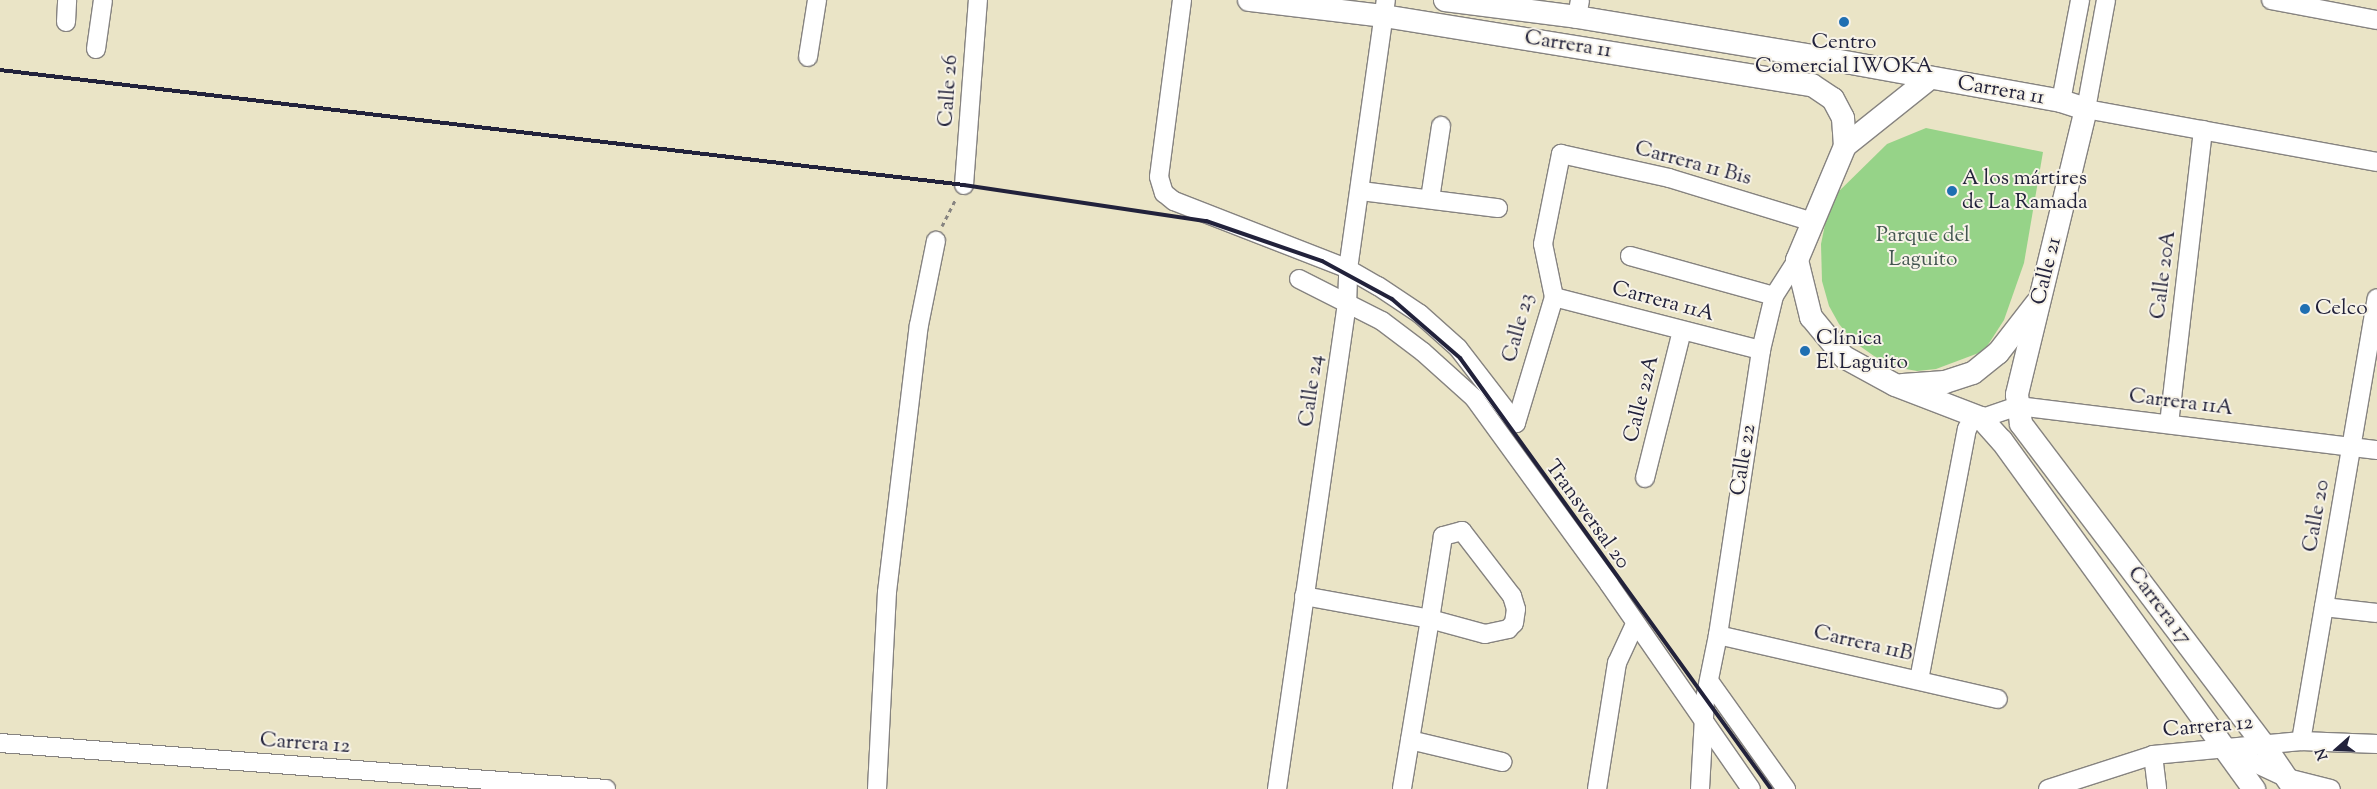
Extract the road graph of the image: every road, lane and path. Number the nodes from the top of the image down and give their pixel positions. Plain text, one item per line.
1 (67, 0) edge
2 (103, 0) edge
3 (817, 0) edge
4 (978, 0) edge
5 (1182, 0) edge
6 (1249, 0) edge
7 (1446, 0) edge
8 (2080, 0) edge
9 (2106, 0) edge
10 (2271, 0) edge
11 (1385, 8) edge
12 (1578, 8) edge
13 (2377, 20) edge
14 (66, 22) dead end
15 (96, 49) dead end
16 (808, 57) dead end
17 (1929, 79) junction
18 (2061, 102) junction
19 (2086, 109) junction
20 (1440, 126) dead end
21 (2203, 130) junction
22 (1844, 146) junction
23 (1561, 154) joint
24 (2377, 162) edge
25 (964, 185) joint
26 (1361, 191) junction
27 (1430, 199) junction
28 (1498, 208) dead end
29 (1813, 222) junction
30 (936, 240) joint
31 (1630, 256) dead end
32 (1797, 260) junction
33 (1348, 269) junction
34 (1299, 279) dead end
35 (1774, 296) junction
36 (1554, 297) junction
37 (2041, 297) junction
38 (2377, 298) edge
39 (1347, 306) junction
40 (1682, 331) junction
41 (1761, 350) junction
42 (1895, 386) junction
43 (2020, 415) junction
44 (1983, 420) junction
45 (2169, 424) junction
46 (2352, 447) junction
47 (2377, 450) edge
48 (1646, 478) dead end
49 (1304, 596) junction
50 (2324, 608) junction
51 (2377, 614) edge
52 (1430, 619) junction
53 (1635, 624) junction
54 (1718, 635) junction
55 (1919, 680) junction
56 (1709, 681) junction
57 (1998, 699) dead end
58 (1704, 722) junction
59 (1410, 740) junction
60 (2301, 741) junction
61 (0, 743) edge
62 (2377, 744) edge
63 (2264, 745) junction
64 (2225, 748) junction
65 (2153, 754) junction
66 (1502, 762) dead end
67 (2290, 784) edge
68 (606, 789) edge
69 (877, 789) edge
70 (1277, 789) edge
71 (1402, 789) edge
72 (1597, 789) edge
73 (1700, 789) edge
74 (1751, 789) edge
75 (1786, 789) edge
76 (2048, 789) edge
77 (2157, 789) edge
78 (2254, 789) edge
79 (2331, 789) edge

1 - 14 street
2 - 15 street
3 - 16 street
4 - 25 street, Calle 26
5 - 33 street
6 - 11 main road, Carrera 11
7 - 12 main road, Carrera 11
8 - 18 street
9 - 19 street, Calle 21
10 - 13 street
11 - 22 main road, Carrera 11
11 - 26 street, Calle 24
12 - 17 main road, Carrera 11
17 - 18 main road, Carrera 11
17 - 22 main road
18 - 19 main road, Carrera 11
19 - 21 street, Carrera 11
19 - 37 main road, Calle 21
20 - 27 street
21 - 24 street, Carrera 11
21 - 45 street, Calle 20A
22 - 29 main road, Calle 22
23 - 29 street, Carrera 11 Bis
23 - 36 street, Calle 23
25 - 30 path
26 - 27 street
26 - 33 street, Calle 24
27 - 28 street
29 - 32 main road, Calle 22
30 - 69 street
31 - 35 street
32 - 35 street, Calle 22
32 - 42 main road
33 - 36 street, Calle 23
33 - 39 street, Calle 24
34 - 39 street
35 - 41 street, Calle 22
36 - 40 street, Carrera 11A
37 - 42 main road
37 - 43 main road, Calle 21
38 - 46 street, Calle 20
39 - 49 street, Calle 24
39 - 53 street, Transversal 20
40 - 41 street, Carrera 11A
40 - 48 street, Calle 22A
41 - 54 street, Calle 22
42 - 44 main road
43 - 44 street, Carrera 11A
43 - 45 street, Carrera 11A
43 - 63 main road, Carrera 17
44 - 55 street
44 - 64 main road, Carrera 17
45 - 46 street, Carrera 11A
46 - 47 street, Carrera 11A
46 - 50 street, Calle 20
49 - 52 street
49 - 70 street, Calle 24
50 - 51 street
50 - 60 street, Calle 20
52 - 52 street
52 - 59 street
53 - 58 street, Transversal 20
53 - 72 street
54 - 55 street, Carrera 11B
54 - 56 street, Calle 22
55 - 57 street, Carrera 11B
56 - 58 street, Calle 22
56 - 75 street
58 - 73 street, Calle 22
58 - 74 street, Transversal 20
59 - 66 street
59 - 71 street
60 - 62 street, Carrera 12
60 - 63 street, Carrera 12
61 - 68 street, Carrera 12
63 - 64 street, Carrera 12
63 - 67 main road, Carrera 17
64 - 65 street, Carrera 12
64 - 67 street
64 - 78 main road, Carrera 17
65 - 76 street, Carrera 12
65 - 77 street
67 - 79 street

